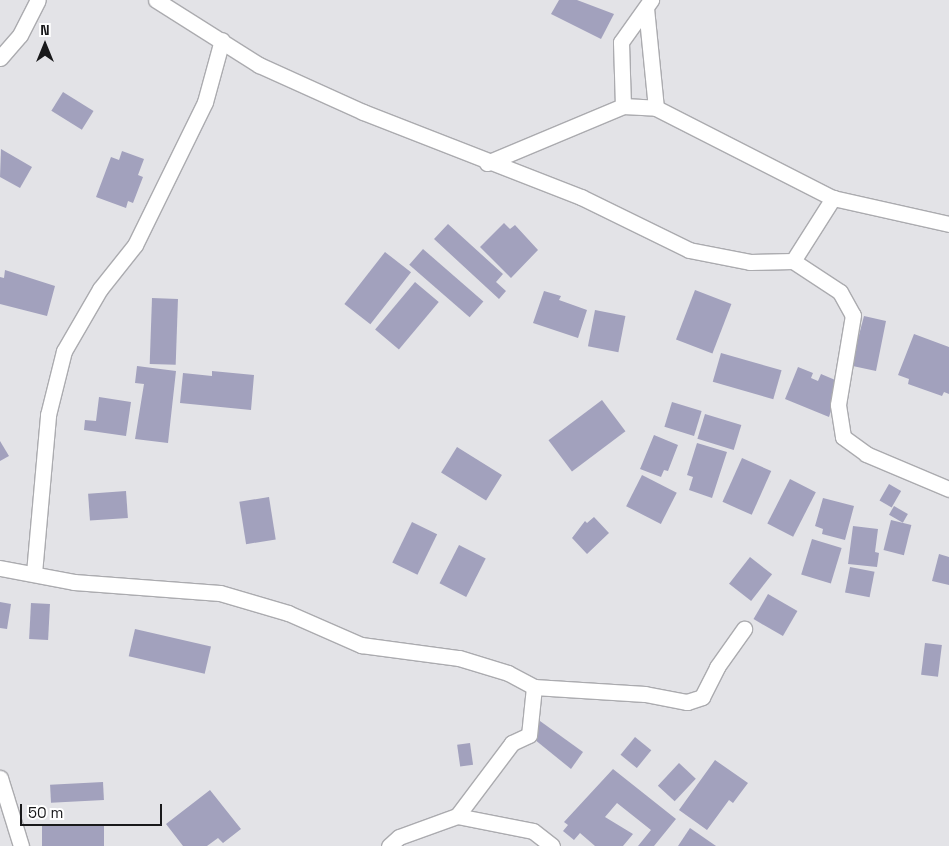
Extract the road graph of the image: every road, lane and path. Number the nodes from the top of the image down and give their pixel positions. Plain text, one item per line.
1 (38, 0) edge
2 (156, 0) edge
3 (649, 4) edge
4 (222, 40) junction
5 (0, 58) edge
6 (623, 106) junction
7 (656, 108) junction
8 (487, 163) junction
9 (832, 198) junction
10 (949, 224) edge
11 (793, 261) junction
12 (949, 489) edge
13 (0, 568) edge
14 (34, 573) junction
15 (744, 629) dead end
16 (534, 687) junction
17 (0, 778) edge
18 (457, 816) junction
19 (21, 846) edge
20 (389, 846) edge
21 (552, 846) edge

1 - 5 street
2 - 4 street
3 - 6 street
3 - 7 street
4 - 8 street
4 - 14 street
6 - 7 street
6 - 8 street
7 - 9 street
8 - 11 street
9 - 10 street
9 - 11 street
11 - 12 street
13 - 14 street
14 - 16 street
15 - 16 street
16 - 18 street
17 - 19 street
18 - 20 street
18 - 21 street

